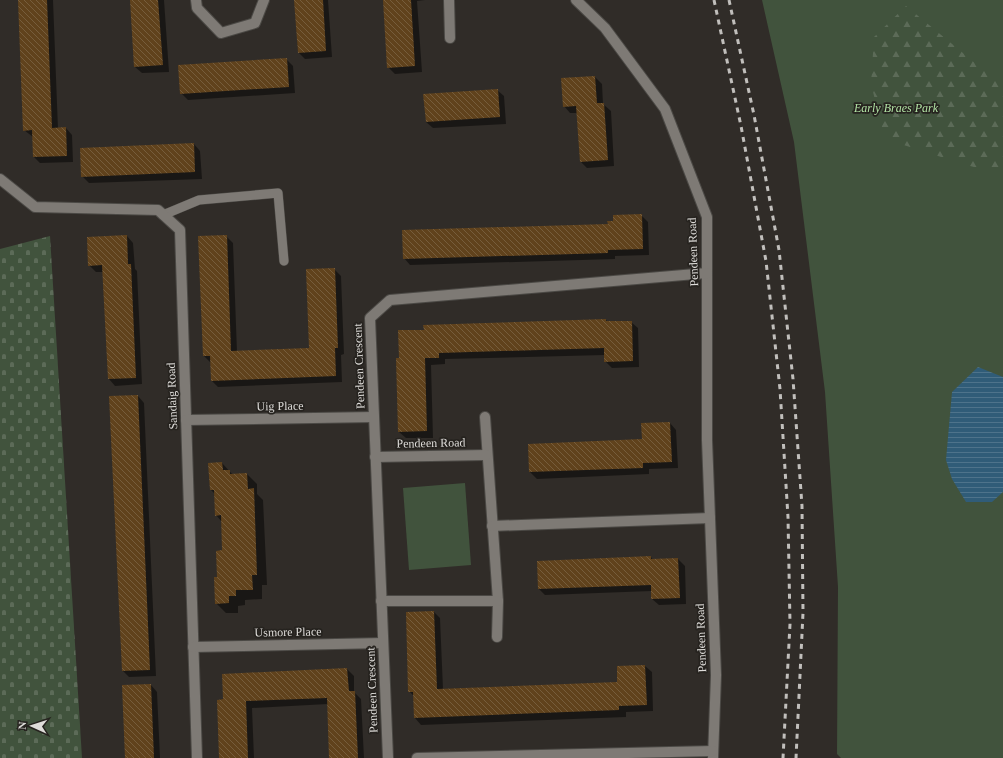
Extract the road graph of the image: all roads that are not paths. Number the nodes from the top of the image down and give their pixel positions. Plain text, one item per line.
1 (196, 0) edge
2 (264, 0) edge
3 (449, 0) edge
4 (576, 0) edge
5 (450, 38) dead end
6 (0, 179) edge
7 (163, 215) junction
8 (284, 262) dead end
9 (707, 273) junction
10 (374, 417) junction
11 (485, 417) dead end
12 (186, 420) junction
13 (486, 455) junction
14 (375, 457) junction
15 (710, 518) junction
16 (492, 526) junction
17 (381, 601) junction
18 (498, 601) junction
19 (497, 637) dead end
20 (383, 643) junction
21 (193, 647) junction
22 (713, 754) edge
23 (197, 758) edge
24 (388, 758) edge
25 (417, 758) edge

1 - 2 street
3 - 5 street
4 - 9 street, Pendeen Road
6 - 7 street, Sandaig Road
7 - 8 lane
7 - 12 street, Sandaig Road
9 - 10 street, Pendeen Crescent
9 - 15 street, Pendeen Road
10 - 12 street, Uig Place
10 - 14 street, Pendeen Crescent
11 - 13 street
12 - 21 street, Sandaig Road
13 - 14 street, Pendeen Road
13 - 16 street
14 - 17 street, Pendeen Crescent
15 - 16 street
15 - 22 street, Pendeen Road
16 - 18 street
17 - 18 street
17 - 20 street, Pendeen Crescent
18 - 19 street
20 - 21 street, Usmore Place
20 - 24 street, Pendeen Crescent
21 - 23 street, Sandaig Road
22 - 25 street

